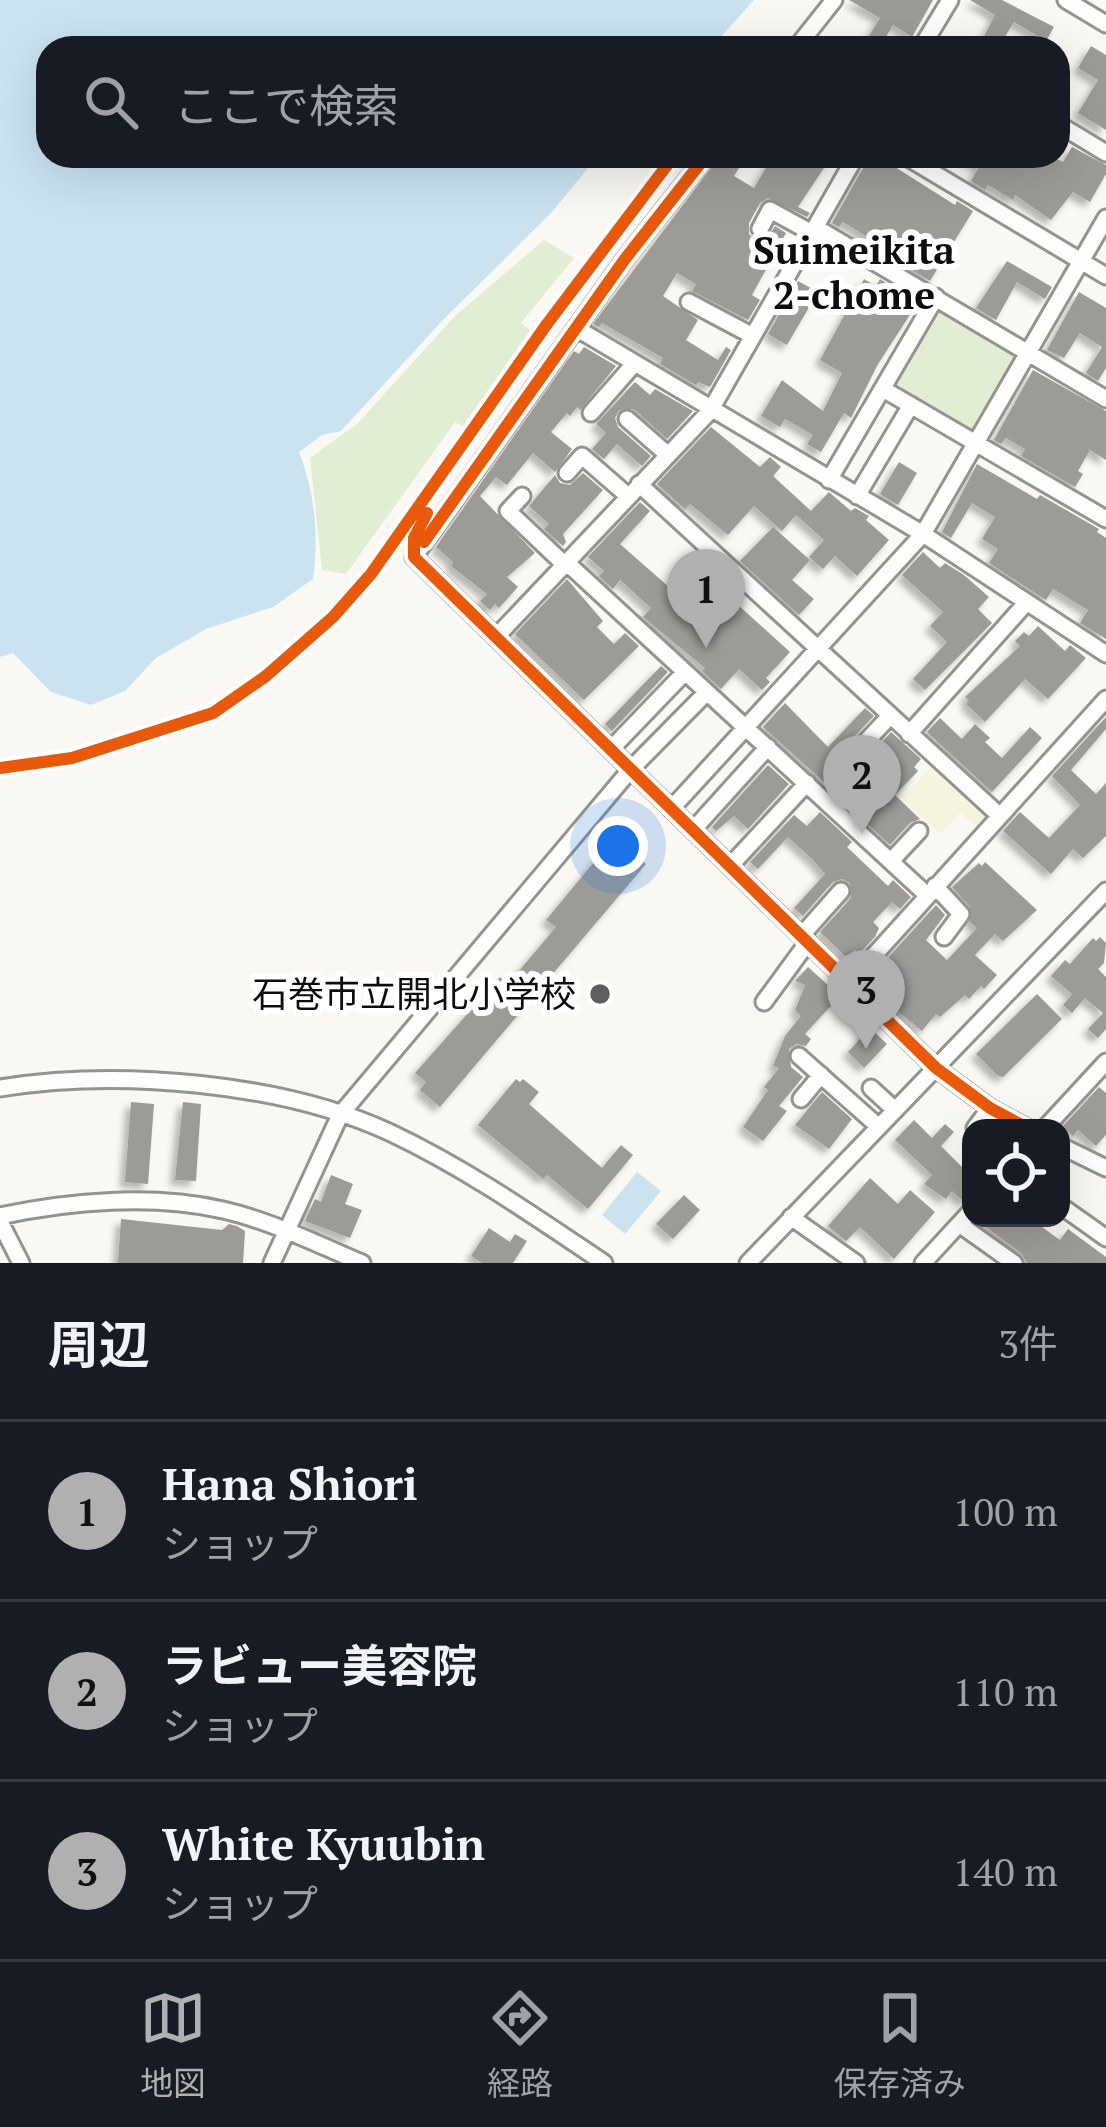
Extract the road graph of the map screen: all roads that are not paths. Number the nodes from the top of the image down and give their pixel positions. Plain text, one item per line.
1 (834, 0) edge
2 (950, 0) edge
3 (1066, 0) edge
4 (1106, 24) edge
5 (806, 36) edge
6 (931, 36) edge
7 (1070, 131) edge
8 (1106, 153) edge
9 (697, 168) edge
10 (849, 168) edge
11 (924, 168) edge
12 (1106, 218) edge
13 (760, 229) dead end
14 (813, 230) junction
15 (1081, 261) junction
16 (1106, 276) edge
17 (936, 297) junction
18 (689, 302) dead end
19 (576, 328) junction
20 (753, 336) junction
21 (1028, 351) junction
22 (634, 364) junction
23 (883, 388) junction
24 (1106, 399) edge
25 (910, 405) junction
26 (710, 411) junction
27 (591, 413) dead end
28 (627, 418) dead end
29 (974, 442) junction
30 (668, 455) junction
31 (567, 473) dead end
32 (829, 480) junction
33 (634, 490) junction
34 (522, 496) dead end
35 (857, 496) junction
36 (1106, 519) edge
37 (923, 534) junction
38 (565, 563) junction
39 (1027, 602) junction
40 (497, 636) junction
41 (818, 651) junction
42 (1106, 654) edge
43 (685, 672) junction
44 (707, 692) junction
45 (1106, 699) edge
46 (890, 716) junction
47 (746, 727) junction
48 (910, 734) junction
49 (768, 747) junction
50 (611, 748) junction
51 (845, 764) dead end
52 (631, 769) junction
53 (807, 783) junction
54 (671, 809) junction
55 (1000, 816) junction
56 (693, 830) junction
57 (919, 831) dead end
58 (891, 861) junction
59 (730, 866) junction
60 (842, 891) dead end
61 (931, 891) junction
62 (1106, 891) edge
63 (944, 937) dead end
64 (804, 939) junction
65 (849, 983) junction
66 (764, 1002) dead end
67 (799, 1056) dead end
68 (1106, 1062) edge
69 (936, 1069) junction
70 (821, 1076) junction
71 (0, 1088) edge
72 (872, 1088) dead end
73 (801, 1099) dead end
74 (990, 1108) junction
75 (895, 1110) junction
76 (340, 1115) junction
77 (982, 1119) edge
78 (1010, 1119) edge
79 (1053, 1119) edge
80 (879, 1127) junction
81 (1070, 1150) edge
82 (1106, 1168) edge
83 (1070, 1212) edge
84 (791, 1217) junction
85 (0, 1219) edge
86 (962, 1220) edge
87 (976, 1227) edge
88 (286, 1231) junction
89 (1106, 1238) edge
90 (21, 1263) edge
91 (272, 1263) edge
92 (362, 1263) edge
93 (604, 1263) edge
94 (748, 1263) edge
95 (856, 1263) edge
96 (922, 1263) edge
97 (1014, 1263) edge

1 - 5 street
2 - 6 street
3 - 4 street
7 - 8 street
9 - 19 street
10 - 14 street
11 - 15 street
12 - 15 street
13 - 14 street
14 - 17 street
14 - 20 street
15 - 16 street
15 - 21 street
17 - 21 street
17 - 23 street
18 - 20 street
19 - 22 street
19 - 40 street
20 - 26 street
21 - 24 street
21 - 29 street
22 - 26 street
22 - 27 street
23 - 25 street
23 - 32 street
25 - 29 street
25 - 35 street
26 - 30 street
26 - 32 street
28 - 30 street
29 - 36 street
29 - 37 street
30 - 33 street
31 - 33 street
32 - 35 street
33 - 38 street
33 - 41 street
34 - 38 street
35 - 37 street
37 - 39 street
37 - 41 street
38 - 40 street
38 - 43 street
39 - 42 street
39 - 48 street
40 - 50 street
41 - 46 street
41 - 47 street
43 - 44 street
43 - 50 street
44 - 47 street
44 - 52 street
45 - 55 street
46 - 48 street
46 - 51 street
47 - 49 street
47 - 54 street
48 - 55 street
49 - 53 street
49 - 56 street
50 - 52 street
52 - 54 street
52 - 76 street
53 - 58 street
53 - 59 street
54 - 56 street
55 - 61 street
56 - 59 street
57 - 58 street
58 - 61 street
59 - 64 street
60 - 64 street
61 - 63 street
61 - 65 street
62 - 69 street
64 - 65 street
64 - 66 street
65 - 69 street
67 - 70 street
68 - 79 street
69 - 74 street
69 - 75 street
70 - 73 street
70 - 80 street
71 - 76 street
72 - 75 street
74 - 77 street
74 - 78 street
75 - 80 street
76 - 88 street
76 - 93 street
80 - 84 street
81 - 82 street
83 - 89 street
84 - 94 street
84 - 95 street
85 - 88 street
85 - 90 street
86 - 96 street
87 - 97 street
88 - 91 street
88 - 92 street

